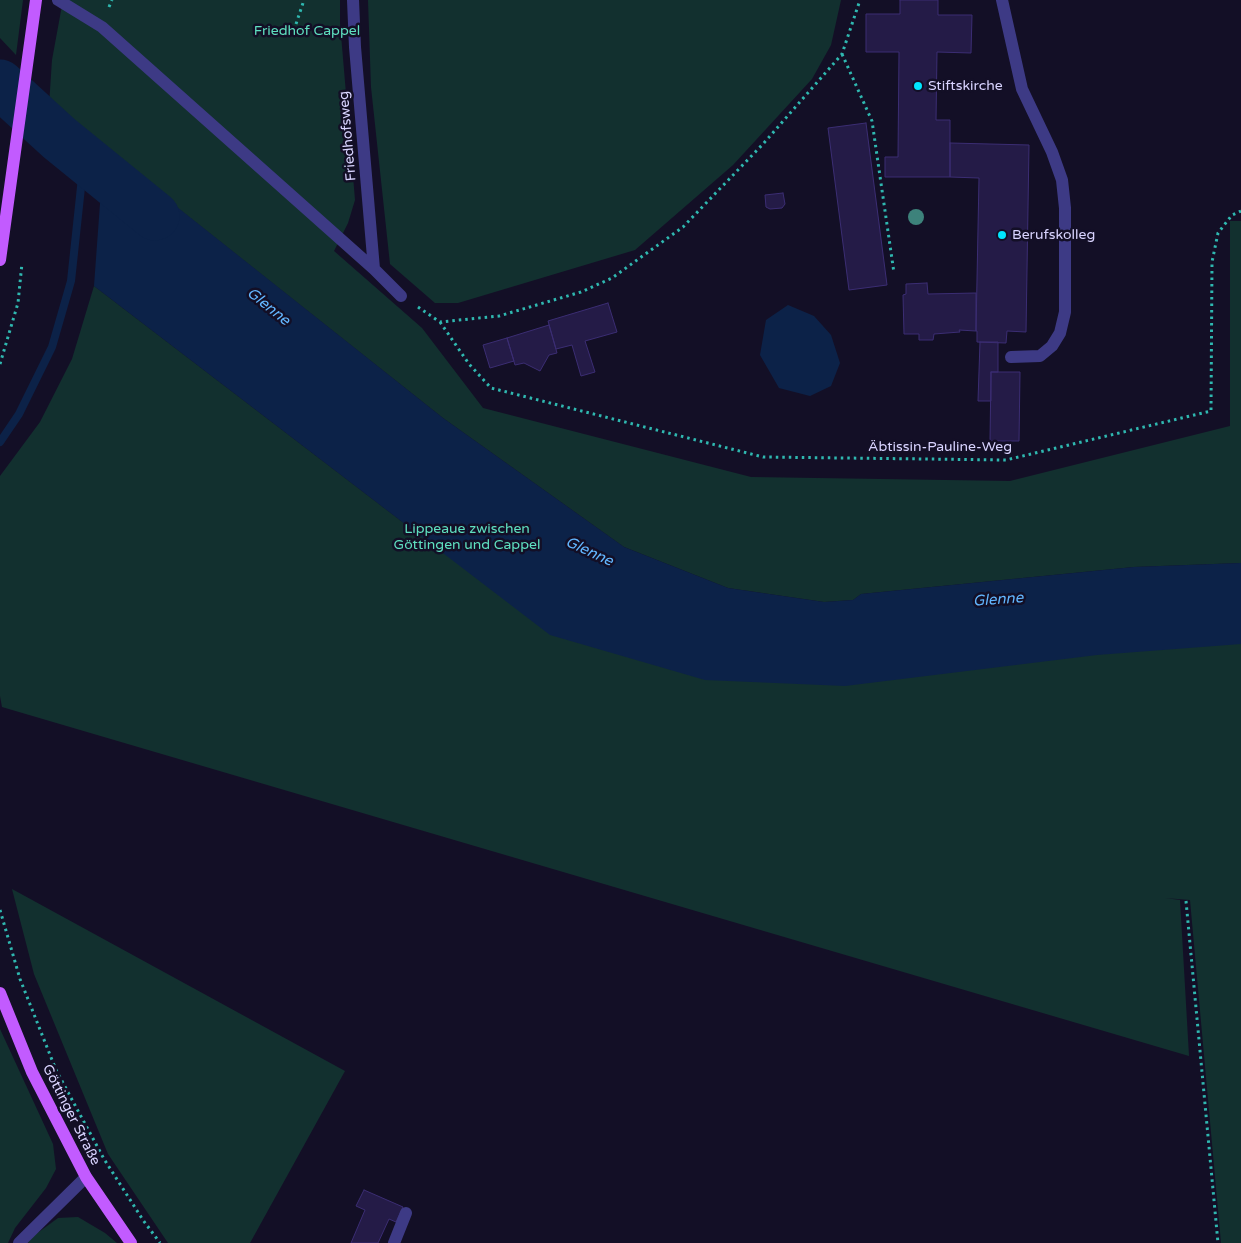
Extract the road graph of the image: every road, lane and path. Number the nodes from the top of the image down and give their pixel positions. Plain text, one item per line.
1 (36, 0) edge
2 (58, 0) edge
3 (304, 0) edge
4 (353, 0) edge
5 (860, 0) edge
6 (1002, 0) edge
7 (296, 24) dead end
8 (842, 54) junction
9 (1241, 211) edge
10 (23, 255) dead end
11 (0, 260) edge
12 (374, 269) junction
13 (894, 273) dead end
14 (401, 296) joint
15 (440, 322) junction
16 (1011, 357) dead end
17 (0, 364) edge
18 (1186, 900) dead end
19 (0, 910) edge
20 (0, 993) edge
21 (86, 1176) junction
22 (406, 1213) dead end
23 (19, 1243) edge
24 (131, 1243) edge
25 (160, 1243) edge
26 (394, 1243) edge
27 (1218, 1243) edge

1 - 11 main road
2 - 12 street
3 - 7 path
4 - 12 street, Friedhofsweg
5 - 8 path
6 - 16 street
8 - 13 path
8 - 15 path
9 - 15 path, Äbtissin-Pauline-Weg
10 - 17 path
12 - 14 street
14 - 15 path
18 - 27 path
19 - 25 path
20 - 21 main road, Göttinger Straße
21 - 23 street
21 - 24 main road, Göttinger Straße
22 - 26 street

